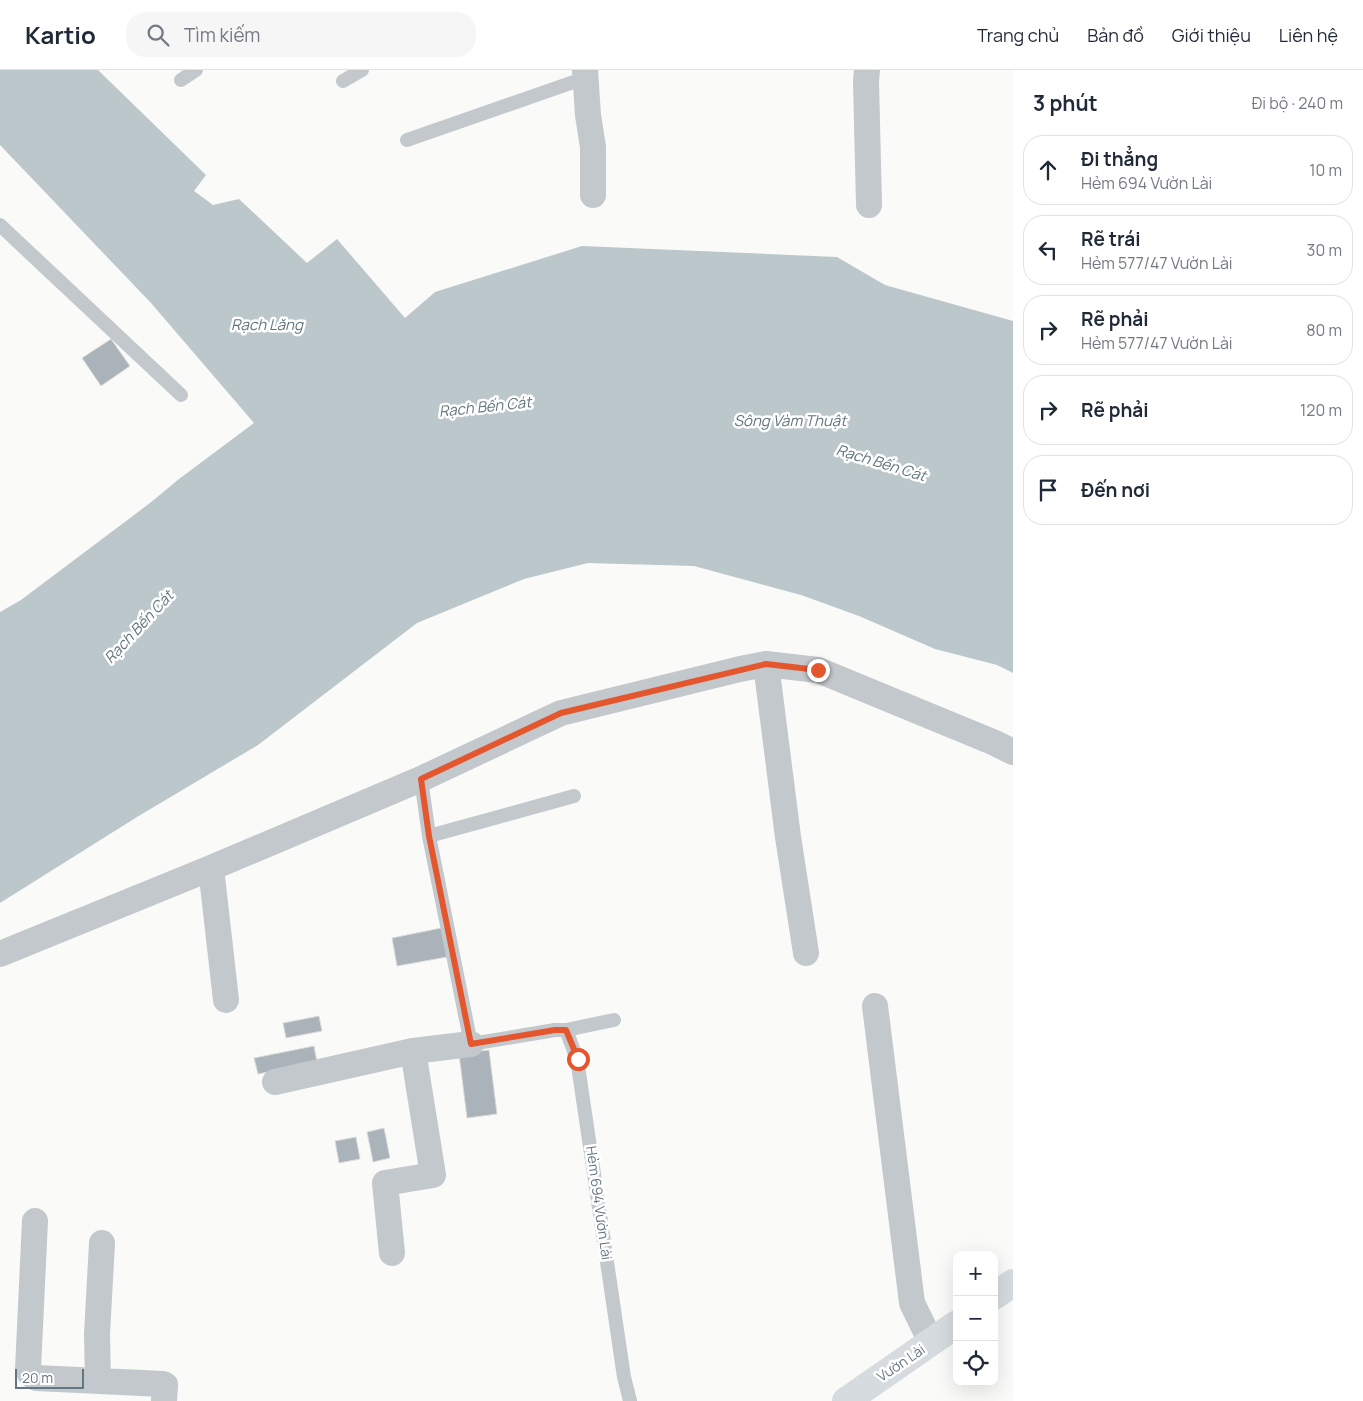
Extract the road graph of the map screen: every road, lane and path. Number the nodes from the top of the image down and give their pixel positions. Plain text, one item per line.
1 (196, 70) edge
2 (362, 70) edge
3 (867, 70) edge
4 (585, 74) edge
5 (181, 80) dead end
6 (343, 81) dead end
7 (407, 140) dead end
8 (593, 195) dead end
9 (868, 205) dead end
10 (0, 225) edge
11 (181, 395) dead end
12 (766, 664) junction
13 (1013, 752) edge
14 (421, 779) junction
15 (574, 796) dead end
16 (429, 836) junction
17 (211, 868) junction
18 (806, 953) dead end
19 (0, 954) edge
20 (226, 1000) dead end
21 (874, 1006) dead end
22 (614, 1020) dead end
23 (566, 1030) junction
24 (471, 1044) junction
25 (413, 1051) junction
26 (275, 1082) dead end
27 (35, 1221) dead end
28 (102, 1243) dead end
29 (392, 1253) dead end
30 (1013, 1283) edge
31 (998, 1293) edge
32 (953, 1327) edge
33 (931, 1342) junction
34 (98, 1381) junction
35 (164, 1401) edge
36 (630, 1401) edge
37 (846, 1401) edge

1 - 5 lane
2 - 6 lane
3 - 9 street
4 - 7 lane
4 - 8 street
10 - 11 lane
12 - 13 street
12 - 14 street
12 - 18 street
14 - 16 lane
14 - 17 street
15 - 16 lane
16 - 24 lane
17 - 19 street
17 - 20 street
21 - 33 street
22 - 23 lane
23 - 24 lane
23 - 36 lane, Hẻm 694 Vườn Lài
24 - 25 street
25 - 26 street
25 - 29 street
27 - 34 street
28 - 34 street
30 - 31 main road
32 - 33 main road, Vườn Lài
33 - 37 main road, Vườn Lài
34 - 35 street

